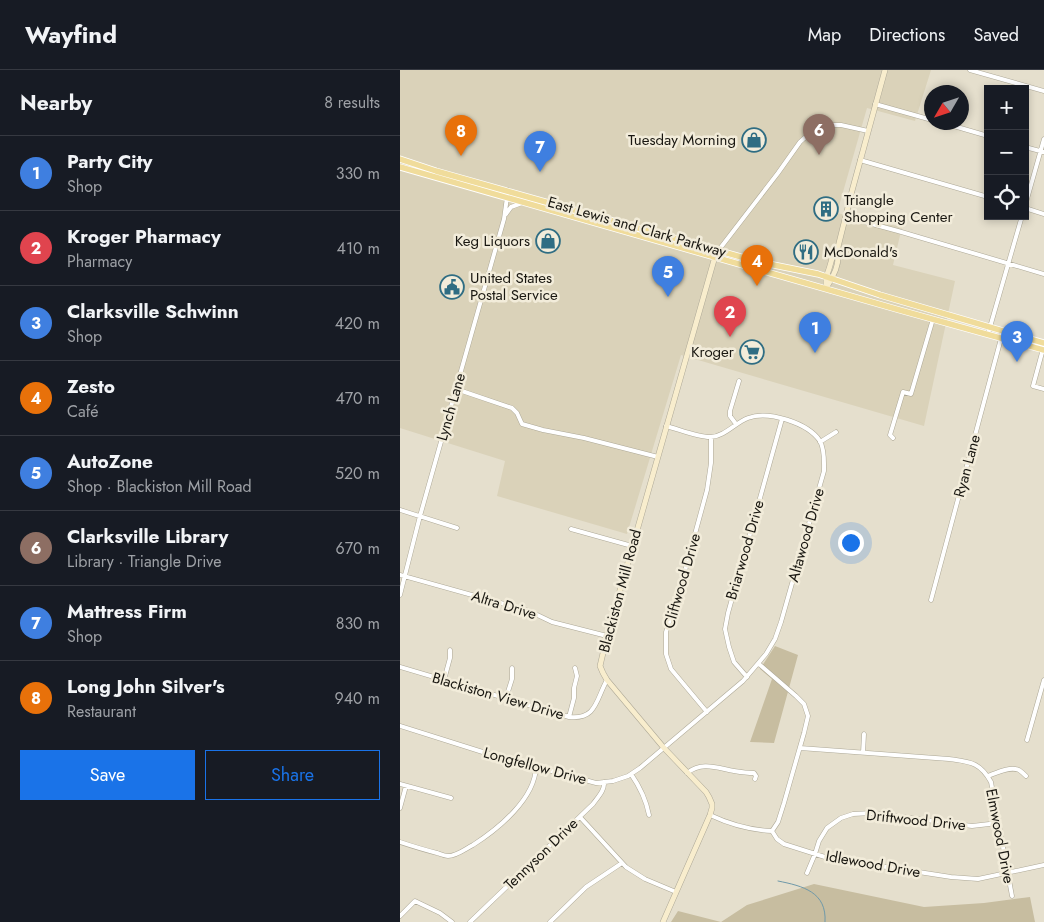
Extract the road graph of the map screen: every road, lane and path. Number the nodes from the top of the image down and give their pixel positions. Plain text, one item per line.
1 (885, 70) edge
2 (970, 70) edge
3 (1044, 91) edge
4 (876, 104) junction
5 (924, 118) edge
6 (967, 130) edge
7 (868, 131) junction
8 (984, 135) edge
9 (1044, 139) edge
10 (1029, 148) edge
11 (1042, 151) edge
12 (400, 159) edge
13 (860, 160) junction
14 (400, 167) edge
15 (508, 190) junction
16 (1029, 194) edge
17 (984, 197) edge
18 (507, 198) junction
19 (526, 203) junction
20 (1029, 208) edge
21 (1044, 214) edge
22 (846, 217) junction
23 (504, 219) junction
24 (1021, 220) edge
25 (718, 250) junction
26 (715, 257) junction
27 (1009, 264) junction
28 (1044, 274) edge
29 (829, 278) junction
30 (826, 288) junction
31 (933, 319) junction
32 (989, 331) junction
33 (1003, 335) junction
34 (1044, 347) edge
35 (739, 381) dead end
36 (456, 389) junction
37 (1044, 389) edge
38 (782, 419) junction
39 (736, 424) junction
40 (666, 426) junction
41 (836, 432) dead end
42 (711, 437) junction
43 (893, 438) dead end
44 (820, 442) junction
45 (658, 457) junction
46 (400, 510) edge
47 (420, 516) junction
48 (457, 528) dead end
49 (571, 530) dead end
50 (632, 546) junction
51 (402, 576) edge
52 (400, 595) edge
53 (931, 600) dead end
54 (607, 636) junction
55 (450, 650) dead end
56 (758, 664) junction
57 (400, 667) edge
58 (512, 668) dead end
59 (575, 668) dead end
60 (747, 677) junction
61 (444, 680) junction
62 (607, 680) junction
63 (1044, 680) edge
64 (506, 698) junction
65 (707, 712) junction
66 (569, 717) junction
67 (400, 726) edge
68 (864, 734) dead end
69 (1027, 740) dead end
70 (664, 748) junction
71 (800, 748) junction
72 (863, 753) junction
73 (536, 767) junction
74 (687, 773) junction
75 (632, 774) junction
76 (988, 776) junction
77 (1026, 776) dead end
78 (755, 779) dead end
79 (604, 782) junction
80 (400, 784) edge
81 (406, 786) junction
82 (451, 798) dead end
83 (400, 808) edge
84 (649, 815) dead end
85 (710, 816) junction
86 (580, 817) junction
87 (998, 823) junction
88 (772, 831) junction
89 (400, 842) edge
90 (815, 854) junction
91 (622, 862) junction
92 (1044, 864) edge
93 (807, 873) dead end
94 (1008, 873) junction
95 (676, 892) junction
96 (1012, 896) dead end
97 (400, 916) edge
98 (452, 922) edge
99 (470, 922) edge
100 (550, 922) edge
101 (663, 922) edge

1 - 4 main road
2 - 3 street
4 - 5 street
4 - 7 main road
6 - 8 street
7 - 13 main road
7 - 25 street
9 - 11 street
10 - 11 street
11 - 16 street
12 - 15 main road, East Lewis and Clark Parkway
13 - 17 street
13 - 22 main road
14 - 18 main road, East Lewis and Clark Parkway
15 - 18 street, Lynch Lane
15 - 25 main road, East Lewis and Clark Parkway
18 - 19 main road, East Lewis and Clark Parkway
18 - 23 street, Lynch Lane
19 - 23 street
19 - 26 main road, East Lewis and Clark Parkway
20 - 21 street
22 - 27 street
22 - 29 main road
23 - 36 street, Lynch Lane
24 - 27 street
25 - 26 main road, Blackiston Mill Road
25 - 29 main road, East Lewis and Clark Parkway
26 - 30 main road, East Lewis and Clark Parkway
26 - 40 main road, Blackiston Mill Road
27 - 28 street
27 - 32 street
29 - 30 main road
29 - 32 main road, East Lewis and Clark Parkway
30 - 31 main road, East Lewis and Clark Parkway
31 - 32 main road, East Lewis and Clark Parkway
31 - 43 street
32 - 33 main road
33 - 34 main road
33 - 53 street, Ryan Lane
34 - 37 street
35 - 39 street
36 - 45 street
36 - 47 street, Lynch Lane
38 - 39 street
38 - 44 street
38 - 60 street, Briarwood Drive
39 - 42 street
40 - 42 street
40 - 45 main road, Blackiston Mill Road
41 - 44 street
42 - 65 street, Cliftwood Drive
44 - 56 street, Altawood Drive
45 - 50 main road, Blackiston Mill Road
46 - 47 street
47 - 48 street
47 - 51 street, Lynch Lane
49 - 50 street
50 - 54 main road, Blackiston Mill Road
51 - 52 street, Lynch Lane
51 - 54 street, Altra Drive
54 - 62 main road, Blackiston Mill Road
55 - 61 street
56 - 60 street, Altawood Drive
56 - 71 street
57 - 61 street, Blackiston View Drive
58 - 64 street
59 - 66 street
60 - 65 street, Altawood Drive
61 - 64 street, Blackiston View Drive
62 - 66 street, Blackiston View Drive
62 - 70 main road, Blackiston Mill Road
63 - 69 street
64 - 66 street, Blackiston View Drive
65 - 70 street, Altawood Drive
67 - 73 street, Longfellow Drive
68 - 72 street
70 - 74 main road, Blackiston Mill Road
70 - 75 street, Longfellow Drive
71 - 72 street, Elmwood Drive
71 - 88 street
72 - 76 street, Elmwood Drive
73 - 79 street, Longfellow Drive
73 - 89 street
74 - 78 street
74 - 85 main road, Blackiston Mill Road
75 - 79 street, Longfellow Drive
75 - 84 street
76 - 77 street, Elmwood Drive
76 - 87 street, Elmwood Drive
79 - 86 street, Tennyson Drive
80 - 81 street
81 - 82 street
81 - 83 street
85 - 88 street
85 - 95 main road
86 - 91 street
86 - 99 street, Tennyson Drive
87 - 90 street, Driftwood Drive
87 - 94 street, Elmwood Drive
88 - 90 street, Idlewood Drive
90 - 93 street, Driftwood Drive
90 - 94 street, Idlewood Drive
91 - 95 street
91 - 100 street
92 - 94 street, Idlewood Drive
94 - 96 street, Elmwood Drive
95 - 101 main road
97 - 98 street

